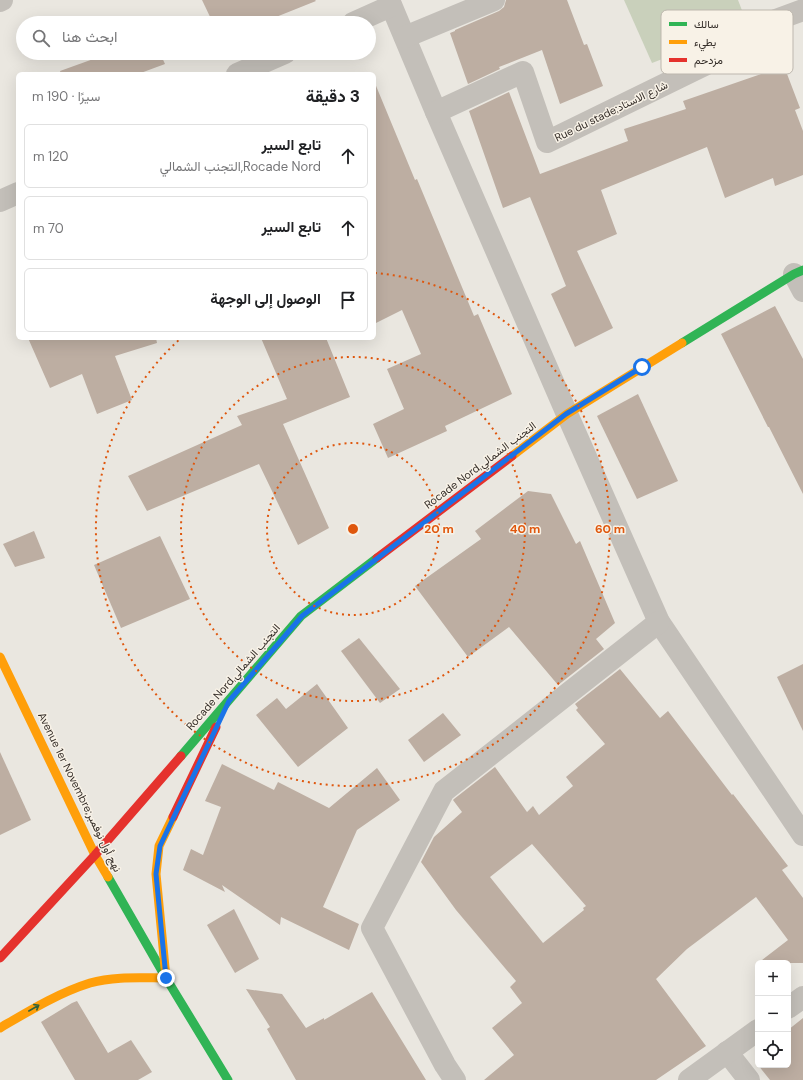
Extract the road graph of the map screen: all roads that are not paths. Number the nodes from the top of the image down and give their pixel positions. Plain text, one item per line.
1 (494, 0) edge
2 (390, 3) edge
3 (803, 10) edge
4 (793, 14) edge
5 (366, 16) edge
6 (405, 37) junction
7 (269, 60) edge
8 (242, 72) edge
9 (686, 74) edge
10 (436, 112) junction
11 (16, 193) edge
12 (0, 201) edge
13 (800, 278) edge
14 (566, 414) junction
15 (659, 622) junction
16 (0, 657) edge
17 (229, 701) junction
18 (803, 835) edge
19 (95, 855) junction
20 (0, 958) edge
21 (166, 978) junction
22 (803, 997) edge
23 (791, 1006) edge
24 (0, 1028) edge
25 (755, 1032) edge
26 (727, 1052) junction
27 (228, 1080) edge
28 (455, 1080) edge
29 (690, 1080) edge
30 (749, 1080) edge

1 - 6 street
2 - 5 street
2 - 6 street
3 - 4 street, Rue du stade;شارع الاستاد
6 - 10 street
7 - 8 street
9 - 10 street, Rue du stade;شارع الاستاد
10 - 14 street
11 - 12 street
13 - 14 main road, Rocade Nord,التجنب الشمالي
14 - 15 street
14 - 17 main road, Rocade Nord,التجنب الشمالي
15 - 18 street
15 - 28 street
16 - 19 main road, Avenue 1er Novembre;نهج أول نوفمبر
17 - 19 main road, Rocade Nord,التجنب الشمالي
17 - 21 main road
19 - 20 main road, Rocade Nord,التجنب الشمالي
19 - 21 main road, Avenue 1er Novembre;نهج أول نوفمبر
24 -> 21 main road
21 - 27 main road, Avenue 1er Novembre;نهج أول نوفمبر
22 - 23 street
25 - 26 street
26 - 29 street
26 - 30 street

